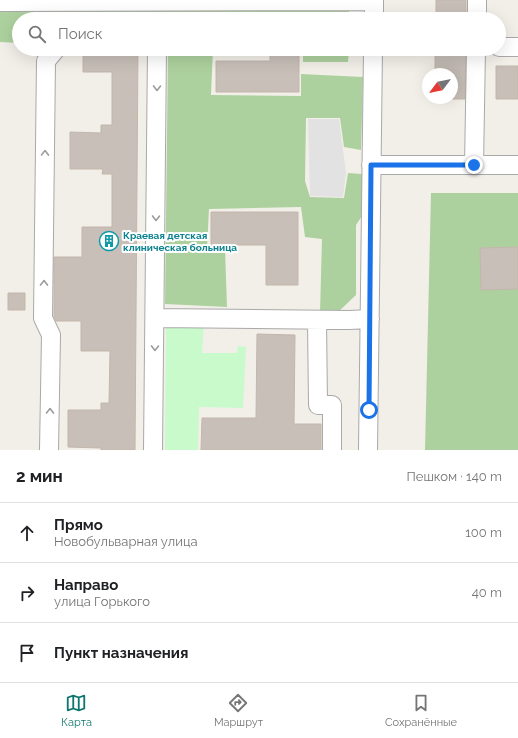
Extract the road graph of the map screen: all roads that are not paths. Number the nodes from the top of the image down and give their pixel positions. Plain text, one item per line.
1 (477, 0) edge
2 (10, 1) edge
3 (234, 1) edge
4 (374, 1) edge
5 (374, 12) edge
6 (477, 12) edge
7 (518, 46) edge
8 (506, 47) edge
9 (50, 56) edge
10 (157, 56) edge
11 (374, 56) edge
12 (476, 56) edge
13 (371, 165) junction
14 (474, 165) junction
15 (518, 165) edge
16 (155, 318) junction
17 (370, 319) junction
18 (317, 320) junction
19 (49, 450) edge
20 (154, 450) edge
21 (332, 450) edge
22 (368, 450) edge

1 - 6 street
2 - 3 street
3 - 4 street
4 - 5 street
7 - 8 street
19 -> 9 street
10 -> 16 street
11 - 13 street
12 - 14 street
13 - 14 street
13 - 17 street
14 - 15 street
16 - 18 street
16 -> 20 street
17 - 18 street
17 - 22 street
18 - 21 street

